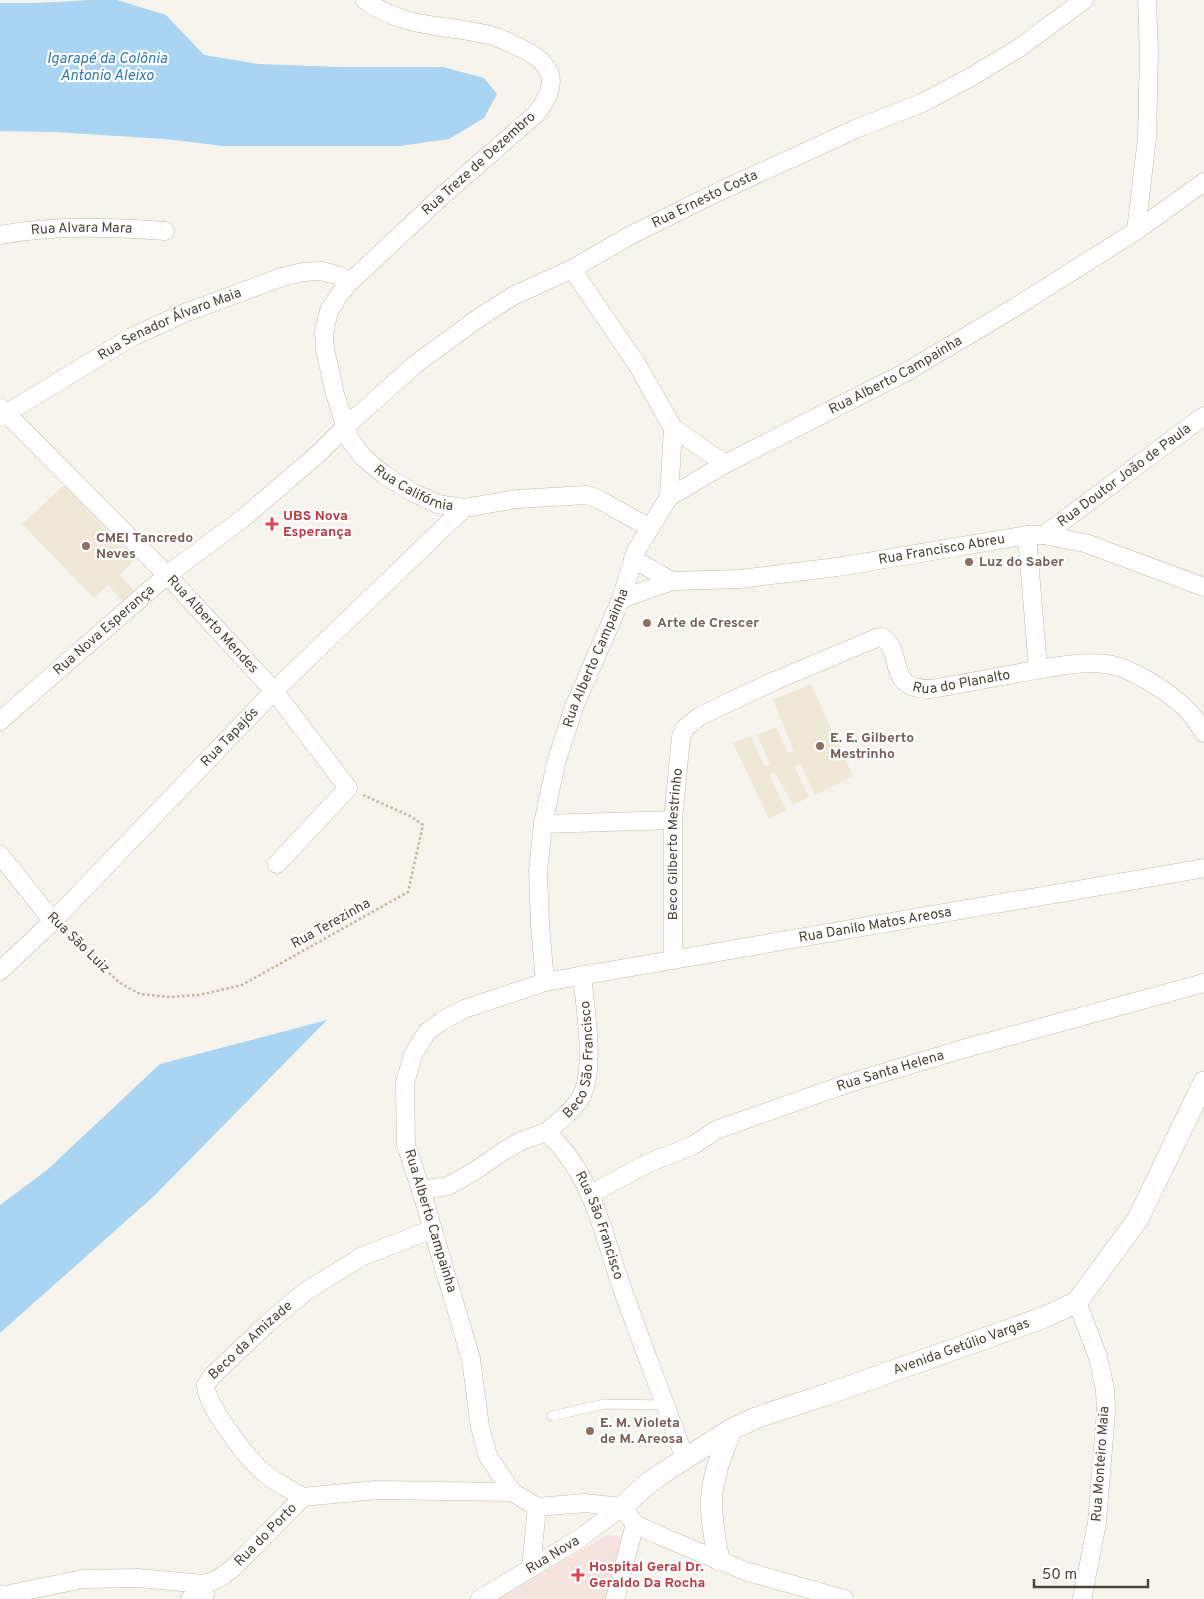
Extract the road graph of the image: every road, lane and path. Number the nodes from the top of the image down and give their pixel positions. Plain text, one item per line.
1 (365, 0) edge
2 (1084, 0) edge
3 (1148, 0) edge
4 (1204, 182) edge
5 (164, 231) dead end
6 (1136, 231) junction
7 (0, 235) edge
8 (572, 269) junction
9 (350, 282) junction
10 (2, 412) edge
11 (1204, 416) edge
12 (346, 427) junction
13 (674, 428) junction
14 (725, 464) junction
15 (668, 497) junction
16 (464, 508) junction
17 (650, 528) junction
18 (1036, 535) junction
19 (633, 559) junction
20 (167, 575) junction
21 (672, 581) junction
22 (1204, 587) edge
23 (621, 599) junction
24 (1038, 670) junction
25 (274, 690) junction
26 (0, 721) edge
27 (685, 728) joint
28 (1204, 734) edge
29 (348, 788) junction
30 (673, 820) junction
31 (543, 824) junction
32 (0, 855) edge
33 (277, 864) dead end
34 (1204, 868) edge
35 (53, 921) junction
36 (673, 960) junction
37 (0, 971) edge
38 (582, 975) junction
39 (120, 982) joint
40 (545, 982) junction
41 (1204, 983) edge
42 (1204, 1082) edge
43 (546, 1132) junction
44 (422, 1190) junction
45 (591, 1194) junction
46 (433, 1229) junction
47 (1077, 1302) junction
48 (666, 1405) junction
49 (552, 1416) dead end
50 (732, 1429) junction
51 (685, 1459) junction
52 (512, 1492) junction
53 (303, 1497) junction
54 (537, 1507) junction
55 (622, 1507) junction
56 (636, 1524) junction
57 (719, 1560) junction
58 (531, 1568) junction
59 (201, 1594) edge
60 (4, 1596) edge
61 (480, 1599) edge
62 (616, 1599) edge
63 (844, 1599) edge
64 (1082, 1599) edge

1 - 9 street, Rua Treze de Dezembro
2 - 8 street, Rua Ernesto Costa
3 - 6 street
4 - 6 street, Rua Alberto Campainha
5 - 7 street, Rua Alvara Mara
6 - 14 street, Rua Alberto Campainha
8 - 12 street, Rua Ernesto Costa
8 - 13 street
9 - 10 street, Rua Senador Álvaro Maia
9 - 12 street, Rua Califórnia
10 - 20 street, Rua Alberto Mendes
11 - 18 street, Rua Doutor João de Paula
12 - 16 street, Rua Califórnia
12 - 20 street, Rua Nova Esperança
13 - 14 street
13 - 15 street
14 - 15 street, Rua Alberto Campainha
15 - 17 street, Rua Alberto Campainha
16 - 17 street, Rua Califórnia
16 - 25 street, Rua Tapajós
17 - 19 street, Rua Alberto Campainha
18 - 21 street, Rua Francisco Abreu
18 - 22 street, Rua Francisco Abreu
18 - 24 street
19 - 21 street
19 - 23 street, Rua Alberto Campainha
20 - 25 street, Rua Alberto Mendes
20 - 26 street, Rua Nova Esperança
21 - 23 street, Rua Francisco Abreu
23 - 31 street, Rua Alberto Campainha
24 - 27 street, Rua do Planalto
24 - 28 street, Rua do Planalto
25 - 29 street, Rua Alberto Mendes
25 - 35 street, Rua Tapajós
27 - 30 street, Beco Gilberto Mestrinho
29 - 33 street
29 - 39 path, Rua Terezinha
30 - 31 street
30 - 36 street, Beco Gilberto Mestrinho
31 - 40 street, Rua Alberto Campainha
32 - 35 street, Rua São Luiz
34 - 36 street, Rua Danilo Matos Areosa
35 - 37 street, Rua Tapajós
35 - 39 path, Rua São Luiz
36 - 38 street, Rua Danilo Matos Areosa
38 - 40 street, Rua Danilo Matos Areosa
38 - 43 street, Beco São Francisco
40 - 44 street, Rua Alberto Campainha
41 - 45 street, Rua Santa Helena
42 - 47 street, Avenida Getúlio Vargas
43 - 44 street
43 - 45 street, Rua São Francisco
44 - 46 street, Rua Alberto Campainha
45 - 48 street, Rua São Francisco
46 - 52 street, Rua Alberto Campainha
46 - 53 street, Beco da Amizade
47 - 50 street, Avenida Getúlio Vargas
47 - 64 street, Rua Monteiro Maia
48 - 49 lane
48 - 51 street, Rua São Francisco
50 - 51 street, Avenida Getúlio Vargas
50 - 57 street
51 - 55 street, Avenida Getúlio Vargas
52 - 53 street, Rua do Porto
52 - 54 street
53 - 59 street, Rua do Porto
54 - 55 street
54 - 58 street
55 - 56 street
55 - 58 street, Rua Nova
56 - 57 street
56 - 62 street
57 - 63 street
58 - 61 street, Rua Nova
59 - 60 street, Rua do Porto

